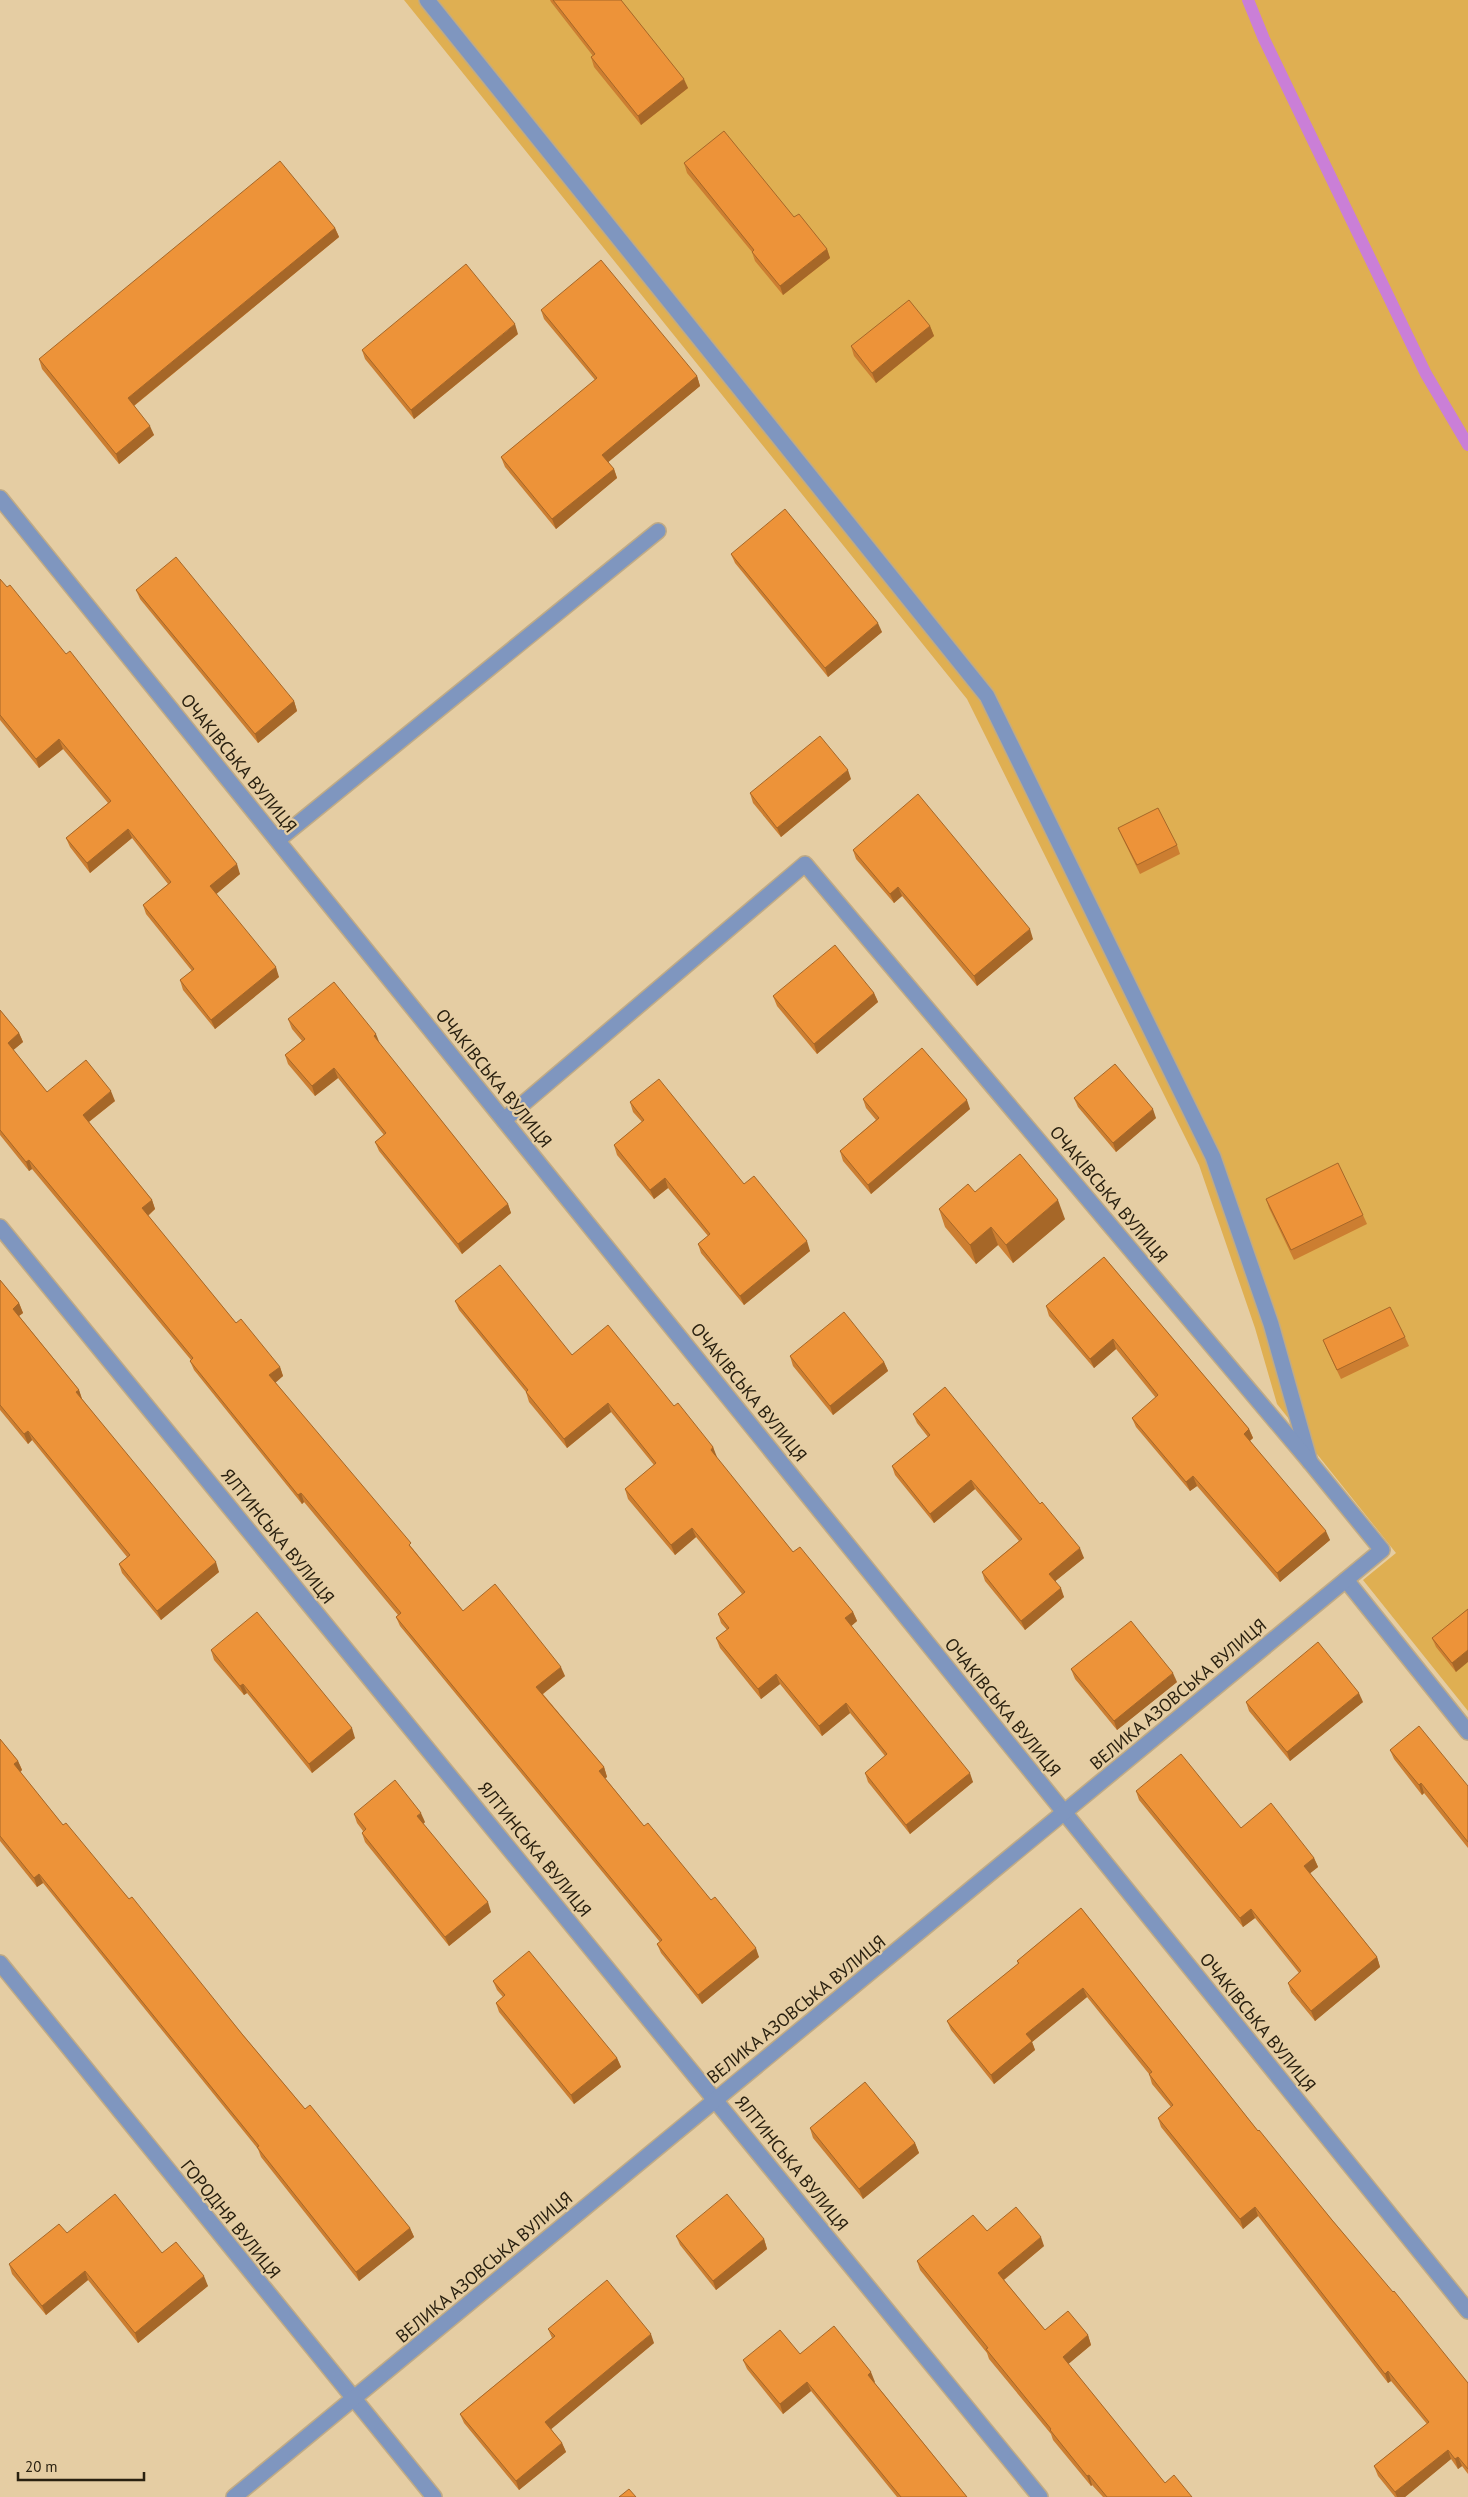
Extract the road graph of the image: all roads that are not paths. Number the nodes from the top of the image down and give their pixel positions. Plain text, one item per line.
1 (427, 0) edge
2 (0, 498) edge
3 (658, 531) dead end
4 (278, 840) junction
5 (504, 1120) junction
6 (0, 1227) edge
7 (1310, 1462) junction
8 (1382, 1550) joint
9 (1346, 1580) junction
10 (1468, 1732) edge
11 (1065, 1812) junction
12 (0, 1963) edge
13 (716, 2099) junction
14 (1468, 2311) edge
15 (353, 2399) junction
16 (234, 2497) edge
17 (434, 2497) edge
18 (1040, 2497) edge

1 - 7 street
2 - 4 street, ОЧАКІВСЬКА ВУЛИЦЯ
3 - 4 street
4 - 5 street, ОЧАКІВСЬКА ВУЛИЦЯ
5 - 7 street, ОЧАКІВСЬКА ВУЛИЦЯ
5 - 11 street, ОЧАКІВСЬКА ВУЛИЦЯ
6 - 13 street, ЯЛТИНСЬКА ВУЛИЦЯ
7 - 8 street, ОЧАКІВСЬКА ВУЛИЦЯ
8 - 9 street, ВЕЛИКА АЗОВСЬКА ВУЛИЦЯ
9 - 10 street
9 - 11 street, ВЕЛИКА АЗОВСЬКА ВУЛИЦЯ
11 - 13 street, ВЕЛИКА АЗОВСЬКА ВУЛИЦЯ
11 - 14 street, ОЧАКІВСЬКА ВУЛИЦЯ
12 - 15 street, ГОРОДНЯ ВУЛИЦЯ
13 - 15 street, ВЕЛИКА АЗОВСЬКА ВУЛИЦЯ
13 - 18 street, ЯЛТИНСЬКА ВУЛИЦЯ
15 - 16 street, ВЕЛИКА АЗОВСЬКА ВУЛИЦЯ
15 - 17 street, ГОРОДНЯ ВУЛИЦЯ

